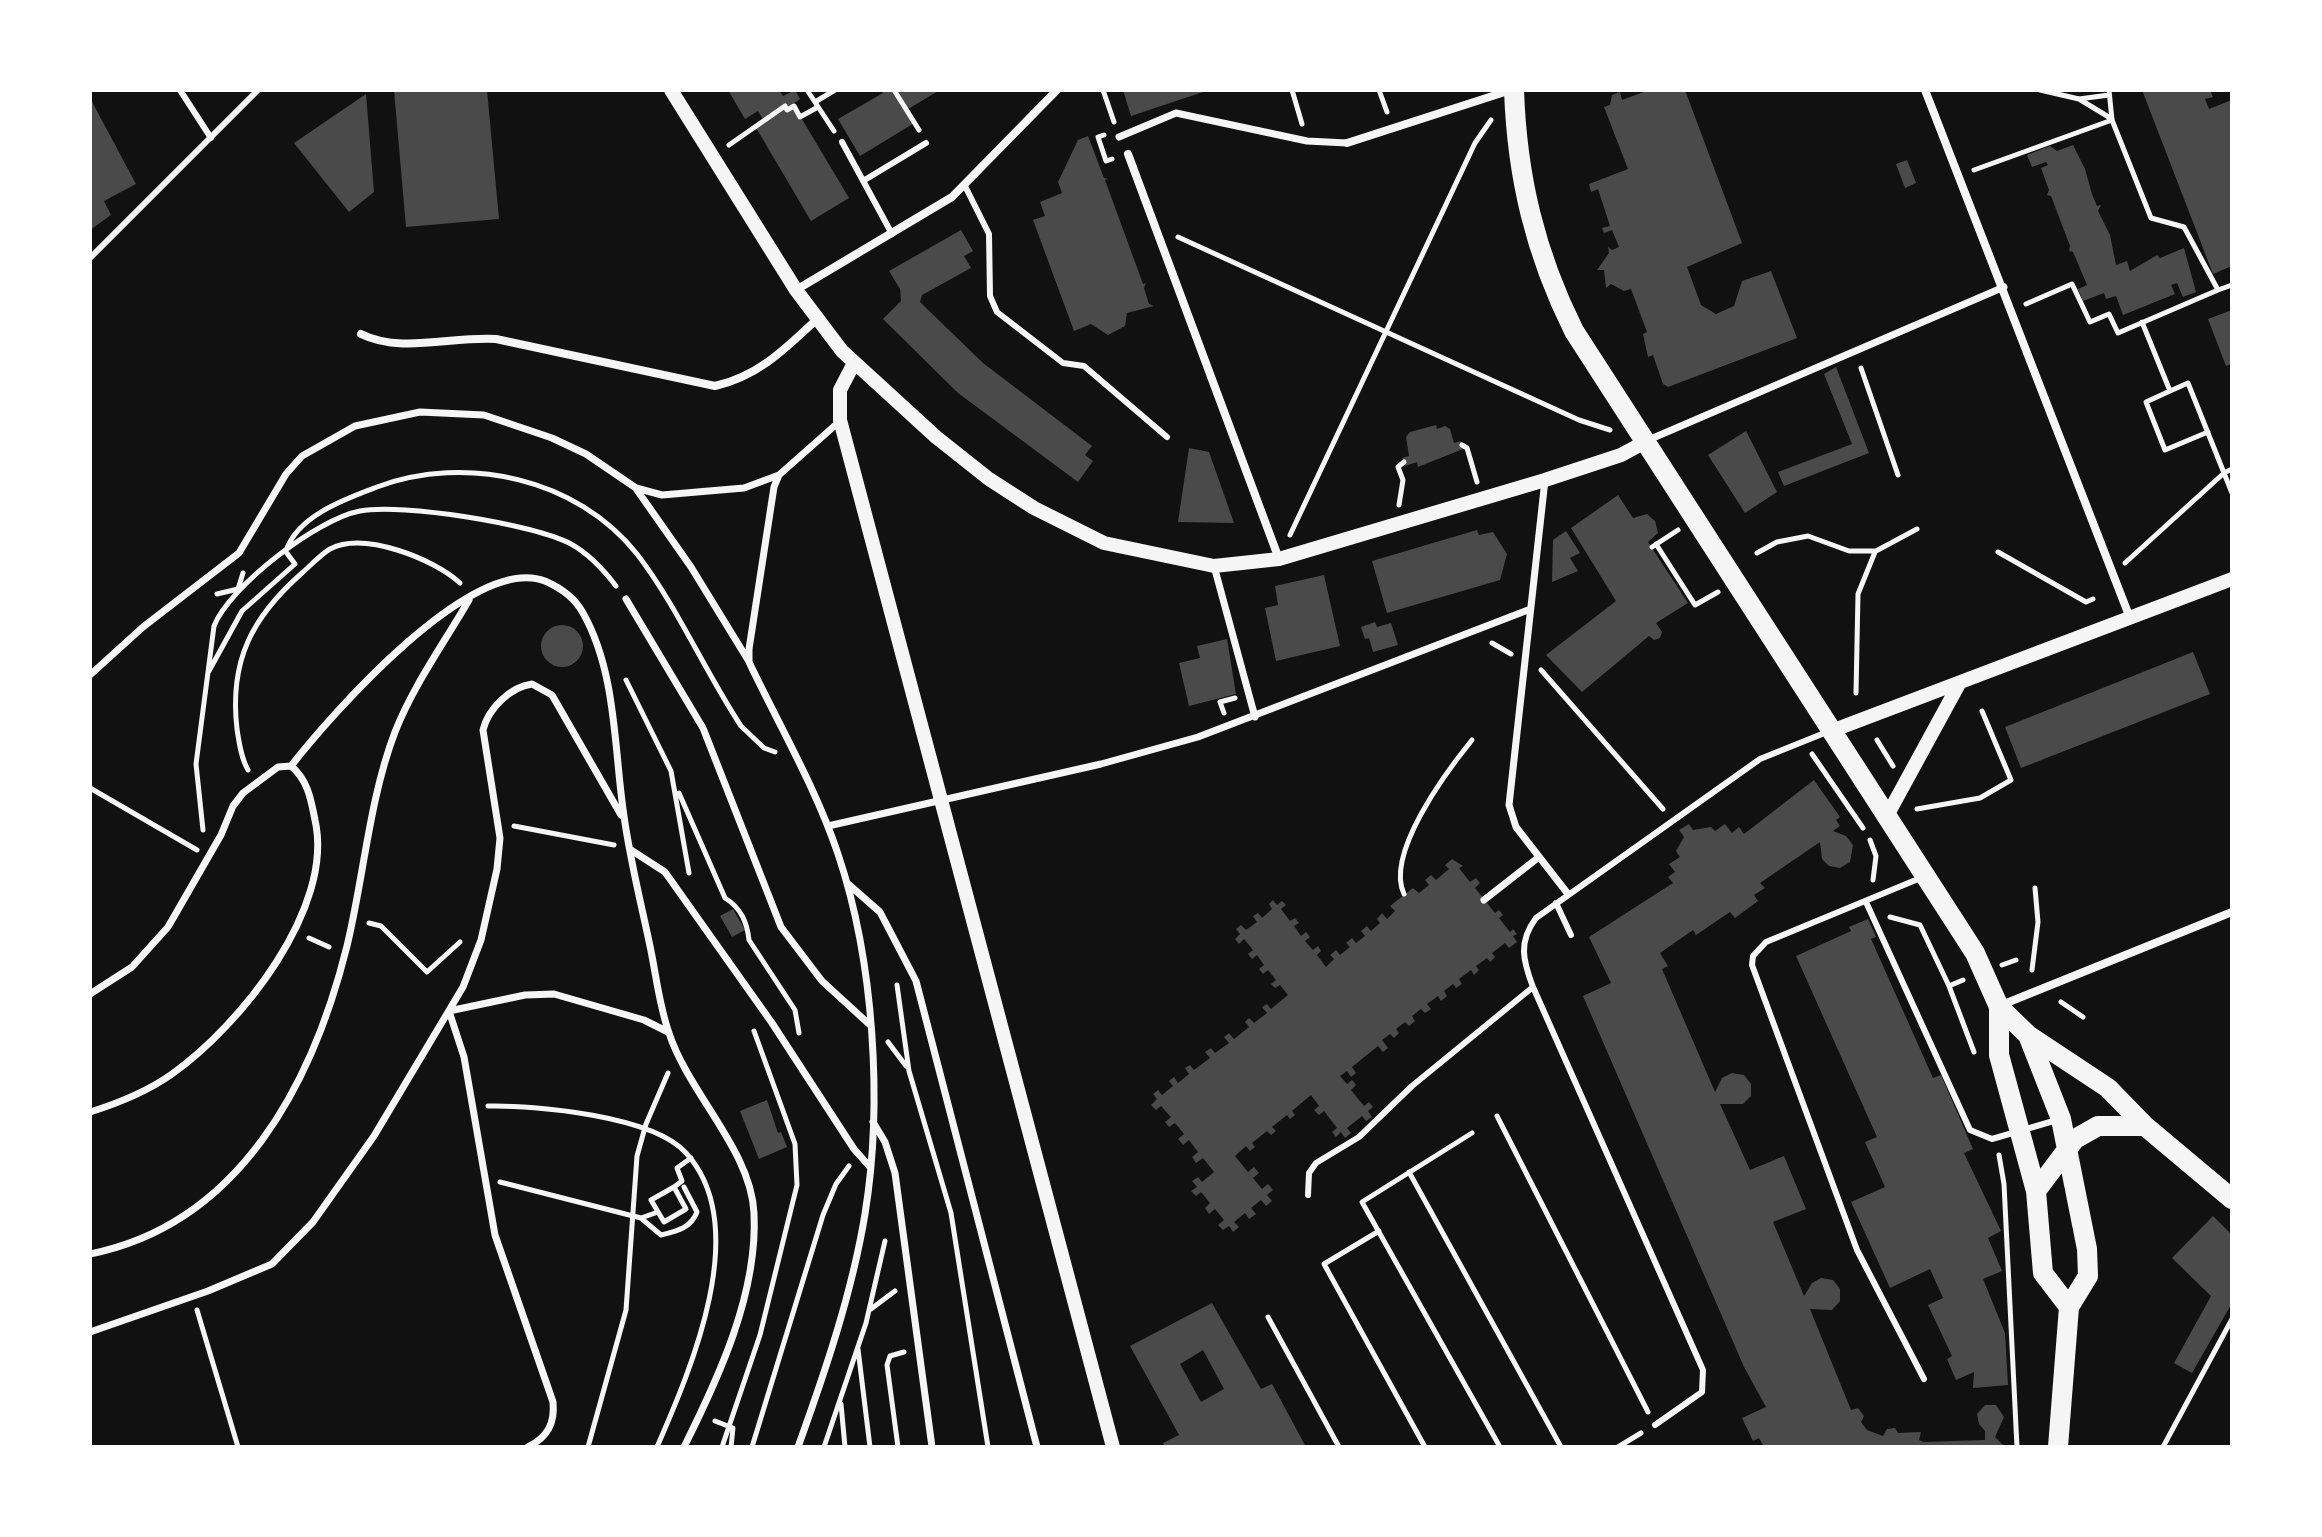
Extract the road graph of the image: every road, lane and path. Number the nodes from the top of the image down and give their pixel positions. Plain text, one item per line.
1 (180, 90) edge
2 (258, 90) edge
3 (671, 90) edge
4 (807, 90) edge
5 (835, 90) edge
6 (894, 90) edge
7 (1057, 90) edge
8 (1103, 90) edge
9 (1292, 90) edge
10 (1512, 90) edge
11 (1925, 90) edge
12 (2040, 90) edge
13 (2109, 93) edge
14 (2079, 99) junction
15 (816, 104) junction
16 (1498, 111) dead end
17 (1112, 118) dead end
18 (2112, 120) junction
19 (1119, 137) dead end
20 (211, 138) junction
21 (1307, 141) junction
22 (842, 142) joint
23 (926, 143) joint
24 (1347, 143) joint
25 (1128, 154) dead end
26 (712, 155) junction
27 (1959, 175) junction
28 (863, 181) junction
29 (965, 186) junction
30 (1151, 225) junction
31 (892, 234) junction
32 (90, 258) edge
33 (2232, 285) edge
34 (2004, 287) junction
35 (796, 290) junction
36 (2218, 290) junction
37 (2013, 310) junction
38 (816, 320) junction
39 (2142, 322) junction
40 (1384, 329) junction
41 (361, 334) dead end
42 (1855, 352) junction
43 (854, 363) junction
44 (2170, 391) junction
45 (840, 420) junction
46 (2208, 432) junction
47 (1167, 437) dead end
48 (1645, 442) junction
49 (1462, 445) dead end
50 (1404, 462) dead end
51 (2232, 469) edge
52 (2224, 473) junction
53 (779, 475) junction
54 (1898, 475) dead end
55 (1545, 480) junction
56 (636, 488) junction
57 (2232, 493) edge
58 (1483, 499) junction
59 (1396, 525) junction
60 (1917, 529) dead end
61 (1657, 544) dead end
62 (1876, 551) junction
63 (286, 552) junction
64 (1998, 552) dead end
65 (1757, 553) dead end
66 (1279, 559) junction
67 (1214, 566) junction
68 (2112, 574) junction
69 (2232, 579) edge
70 (271, 584) junction
71 (279, 593) junction
72 (472, 594) junction
73 (626, 599) joint
74 (2093, 599) dead end
75 (1692, 600) dead end
76 (1528, 610) junction
77 (2130, 618) junction
78 (1471, 632) junction
79 (1523, 660) junction
80 (749, 662) junction
81 (619, 668) dead end
82 (90, 675) edge
83 (206, 676) junction
84 (1959, 684) junction
85 (1856, 693) dead end
86 (1982, 711) dead end
87 (1255, 717) junction
88 (1834, 730) junction
89 (1472, 740) dead end
90 (1877, 740) dead end
91 (781, 754) dead end
92 (291, 766) junction
93 (1898, 774) dead end
94 (256, 780) junction
95 (675, 784) junction
96 (90, 788) edge
97 (1917, 809) dead end
98 (1888, 814) junction
99 (624, 819) junction
100 (1671, 819) junction
101 (500, 824) junction
102 (828, 826) junction
103 (631, 850) junction
104 (208, 857) junction
105 (1539, 857) junction
106 (1926, 875) junction
107 (847, 883) junction
108 (693, 885) dead end
109 (2035, 888) dead end
110 (1404, 894) dead end
111 (1568, 894) junction
112 (1484, 900) dead end
113 (1866, 902) junction
114 (1556, 903) junction
115 (2232, 912) edge
116 (352, 919) junction
117 (1571, 935) dead end
118 (477, 953) junction
119 (2032, 970) dead end
120 (897, 976) dead end
121 (1949, 986) dead end
122 (1533, 987) junction
123 (90, 994) edge
124 (2061, 1002) dead end
125 (1999, 1007) junction
126 (449, 1011) junction
127 (2083, 1017) dead end
128 (870, 1025) junction
129 (668, 1032) junction
130 (2028, 1035) junction
131 (791, 1052) junction
132 (1975, 1056) dead end
133 (674, 1059) dead end
134 (472, 1107) junction
135 (90, 1112) edge
136 (1497, 1116) dead end
137 (2061, 1119) junction
138 (873, 1122) junction
139 (2145, 1126) junction
140 (644, 1130) junction
141 (2021, 1132) junction
142 (1472, 1133) dead end
143 (1996, 1138) junction
144 (2067, 1149) junction
145 (859, 1156) junction
146 (691, 1158) junction
147 (870, 1167) junction
148 (1409, 1172) junction
149 (484, 1178) junction
150 (674, 1187) junction
151 (684, 1187) dead end
152 (2036, 1191) junction
153 (1308, 1195) dead end
154 (2232, 1199) edge
155 (658, 1212) junction
156 (633, 1216) junction
157 (641, 1218) junction
158 (903, 1224) junction
159 (1379, 1231) junction
160 (90, 1254) edge
161 (911, 1287) junction
162 (193, 1297) junction
163 (2069, 1307) junction
164 (870, 1309) junction
165 (1268, 1317) dead end
166 (2232, 1319) edge
167 (90, 1332) edge
168 (858, 1346) junction
169 (887, 1365) dead end
170 (1924, 1379) dead end
171 (840, 1400) junction
172 (700, 1416) junction
173 (1655, 1425) junction
174 (238, 1447) edge
175 (528, 1447) edge
176 (588, 1447) edge
177 (657, 1447) edge
178 (684, 1447) edge
179 (731, 1447) edge
180 (752, 1447) edge
181 (798, 1447) edge
182 (824, 1447) edge
183 (845, 1447) edge
184 (870, 1447) edge
185 (898, 1447) edge
186 (932, 1447) edge
187 (988, 1447) edge
188 (1037, 1447) edge
189 (1113, 1447) edge
190 (1339, 1447) edge
191 (1425, 1447) edge
192 (1500, 1447) edge
193 (1561, 1447) edge
194 (1618, 1447) edge
195 (2017, 1447) edge
196 (2058, 1447) edge
197 (2163, 1447) edge

1 - 20 lane
2 - 20 lane
3 - 26 street
4 - 15 path
5 - 15 path
6 - 23 path
7 - 29 street
8 - 17 path
9 - 21 path
10 - 24 street
10 - 48 main road
11 - 27 street
12 - 14 path
13 - 14 path
13 - 18 path
14 - 18 path
15 - 22 path
15 - 26 path
16 - 40 path
18 - 27 path
18 - 36 path
19 - 21 street
20 - 32 lane
21 - 24 street
22 - 28 lane
23 - 28 lane
25 - 30 street
26 - 35 street
27 - 34 street
28 - 31 lane
29 - 31 street
29 - 47 lane
30 - 40 path
30 - 66 street
31 - 35 street
33 - 36 path
34 - 37 street
34 - 42 street
35 - 38 street
36 - 39 path
37 - 39 path
37 - 68 street
38 - 41 street
38 - 43 street
39 - 44 path
40 - 48 path
40 - 66 path
42 - 48 street
42 - 54 path
43 - 45 street
43 - 67 street
44 - 46 path
44 - 46 path
45 - 53 street
45 - 189 street
46 - 52 path
48 - 55 street
48 - 88 main road
49 - 58 path
50 - 59 path
51 - 52 path
52 - 57 path
52 - 68 path
53 - 56 street
53 - 80 street
55 - 58 street
55 - 76 street
56 - 80 street
56 - 82 street
58 - 59 street
59 - 66 street
60 - 62 path
61 - 75 path
62 - 65 path
62 - 85 path
63 - 70 path
63 - 73 path
63 - 83 path
63 - 91 path
64 - 74 path
66 - 67 street
67 - 87 street
68 - 77 street
69 - 77 street
70 - 71 path
70 - 83 path
71 - 72 path
71 - 94 path
72 - 92 street
72 - 99 street
72 - 116 street
73 - 128 street
76 - 78 street
76 - 79 street
77 - 84 street
78 - 79 path
78 - 87 street
79 - 100 path
79 - 105 street
80 - 102 street
81 - 95 path
83 - 104 path
84 - 88 street
84 - 98 street
86 - 97 path
87 - 102 street
88 - 98 main road
88 - 100 lane
89 - 110 path
90 - 93 path
92 - 94 street
92 - 135 street
94 - 104 street
95 - 108 path
95 - 131 path
96 - 104 path
98 - 106 main road
99 - 101 street
99 - 103 street
100 - 111 lane
101 - 103 path
101 - 118 street
102 - 107 street
103 - 129 street
103 - 131 street
104 - 123 street
105 - 111 street
105 - 112 street
106 - 113 lane
106 - 125 main road
107 - 128 street
107 - 188 street
109 - 119 path
111 - 114 lane
113 - 143 lane
113 - 170 lane
114 - 117 lane
114 - 122 lane
115 - 125 street
116 - 118 path
116 - 160 street
118 - 126 street
120 - 187 path
121 - 132 path
122 - 153 lane
122 - 173 lane
124 - 127 path
125 - 130 main road
125 - 141 main road
126 - 129 street
126 - 134 street
126 - 162 street
128 - 138 street
129 - 172 street
130 - 137 main road
130 - 139 main road
131 - 145 street
133 - 140 path
134 - 140 path
134 - 149 street
136 - 173 path
137 - 141 lane
137 - 144 main road
138 - 147 street
138 - 158 street
139 - 144 main road
139 - 154 main road
140 - 146 path
140 - 156 path
141 - 143 lane
141 - 152 main road
142 - 148 path
143 - 195 path
144 - 152 main road
144 - 163 main road
145 - 147 street
145 - 180 path
146 - 150 path
146 - 177 path
147 - 181 street
148 - 159 path
148 - 193 path
149 - 156 path
149 - 175 street
150 - 155 path
150 - 155 path
151 - 157 path
152 - 163 main road
155 - 157 path
156 - 157 path
156 - 176 path
158 - 161 street
158 - 164 path
159 - 191 path
159 - 192 path
161 - 164 path
161 - 186 street
162 - 167 street
162 - 174 path
163 - 196 main road
164 - 168 path
165 - 190 path
166 - 197 path
168 - 171 path
168 - 184 path
169 - 185 path
171 - 182 path
171 - 183 path
172 - 178 street
172 - 179 path
173 - 194 path

